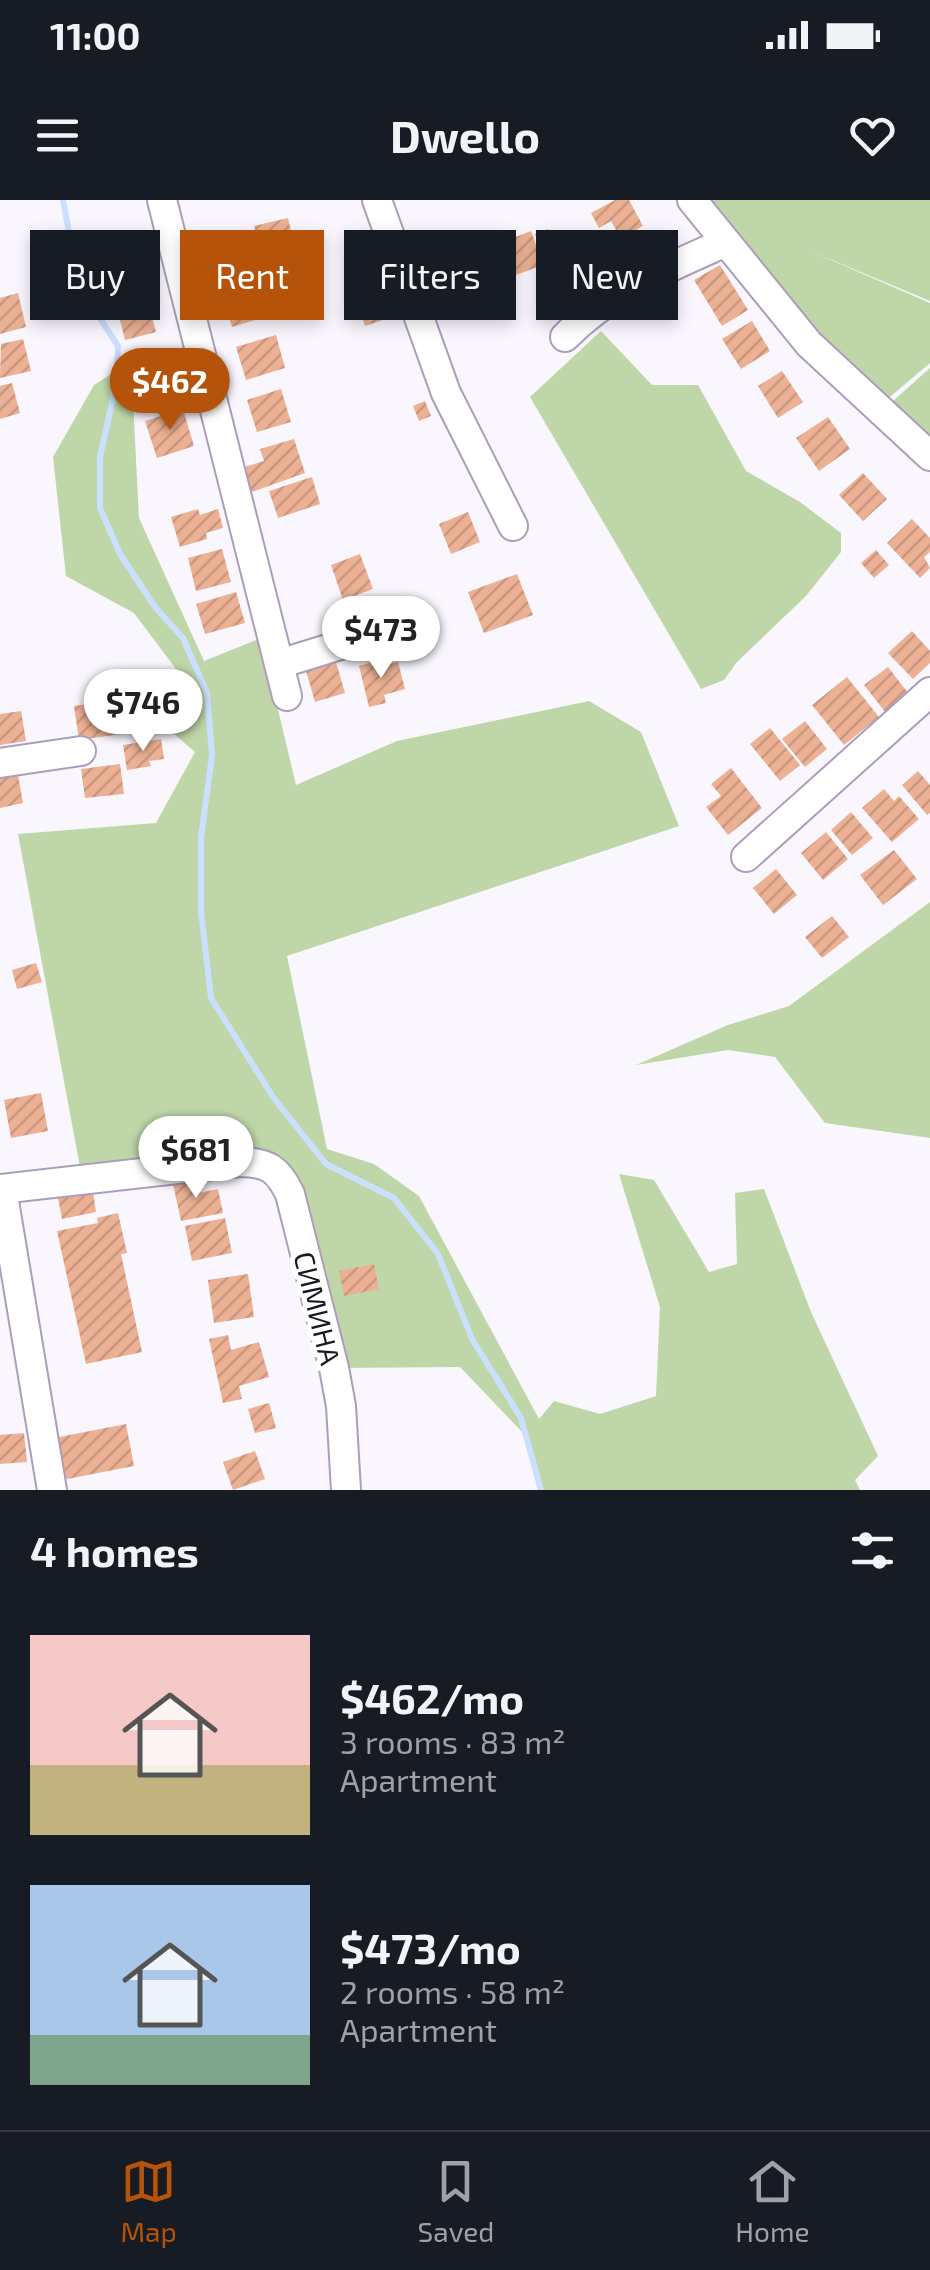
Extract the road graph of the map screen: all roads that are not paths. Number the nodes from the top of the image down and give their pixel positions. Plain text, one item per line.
1 (162, 200) edge
2 (376, 200) edge
3 (692, 200) edge
4 (726, 242) junction
5 (565, 337) dead end
6 (930, 456) edge
7 (513, 526) dead end
8 (392, 629) dead end
9 (279, 664) junction
10 (930, 692) edge
11 (287, 696) dead end
12 (81, 751) dead end
13 (0, 764) edge
14 (746, 857) dead end
15 (1, 1189) edge
16 (52, 1490) edge
17 (346, 1490) edge

1 - 9 street
2 - 7 street
3 - 4 street
4 - 5 street
4 - 6 street
8 - 9 street
9 - 11 street
10 - 14 street
12 - 13 street
15 - 16 street
15 - 17 street, СИМИНА

